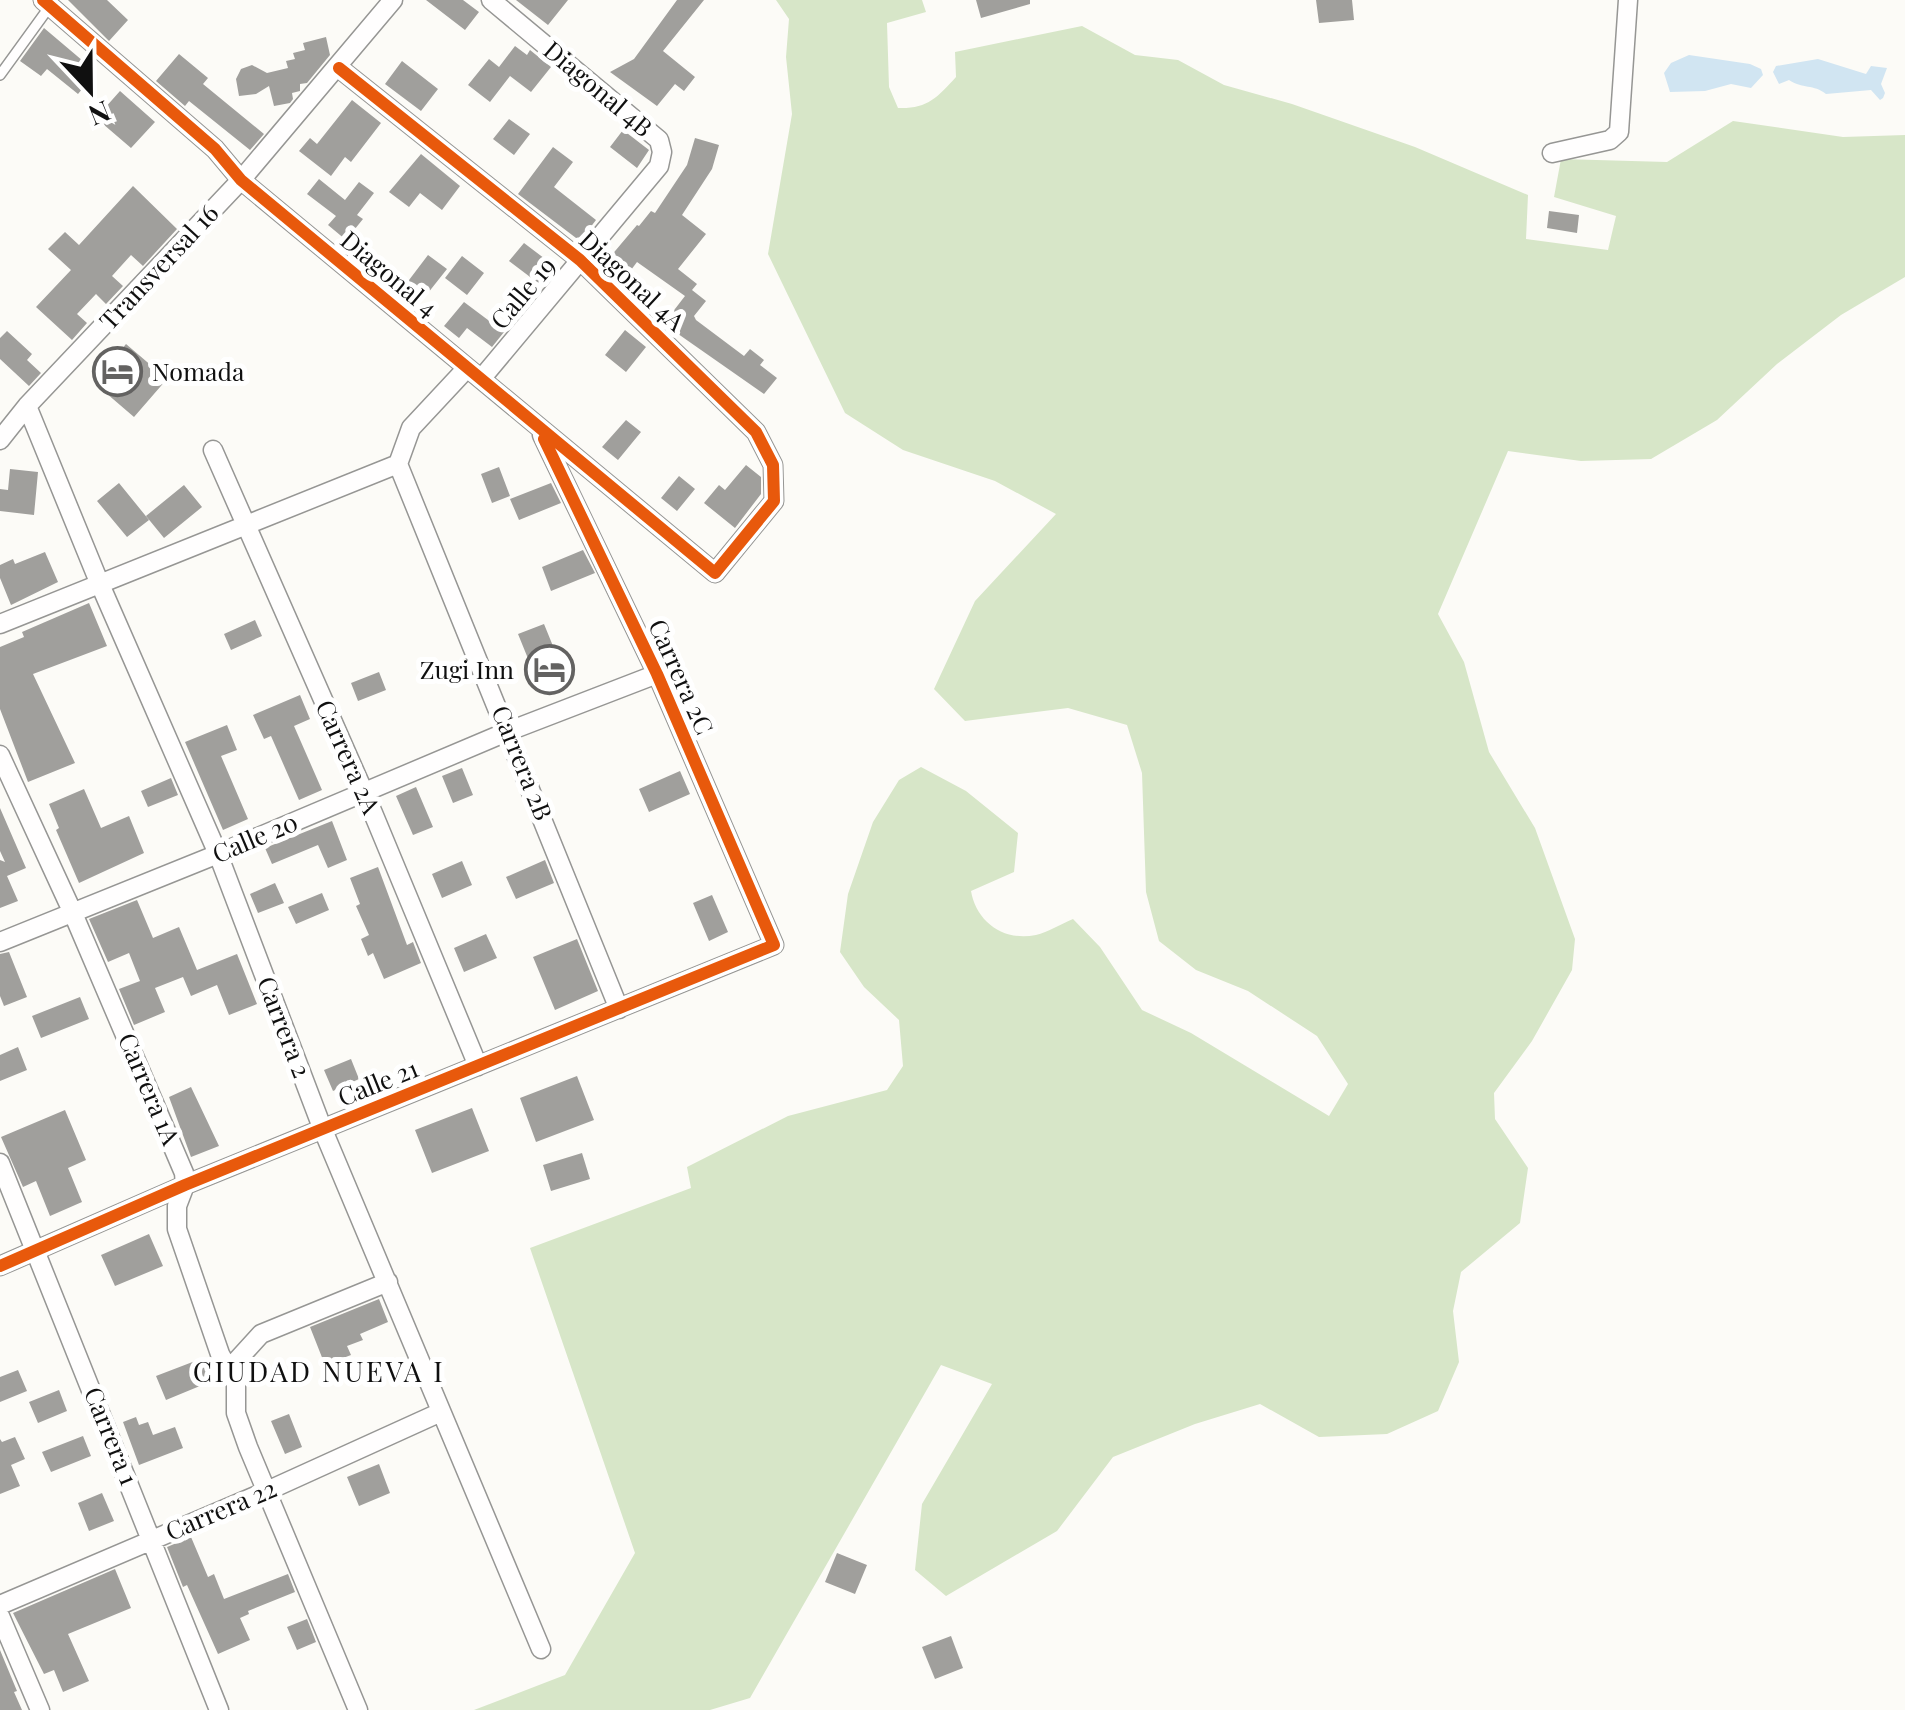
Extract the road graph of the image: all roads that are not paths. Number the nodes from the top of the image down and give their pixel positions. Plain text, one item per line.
1 (393, 0) edge
2 (491, 0) edge
3 (1628, 0) edge
4 (46, 3) edge
5 (339, 68) junction
6 (0, 74) edge
7 (659, 140) joint
8 (1552, 153) dead end
9 (242, 180) junction
10 (580, 260) junction
11 (474, 373) junction
12 (28, 406) junction
13 (540, 430) junction
14 (0, 440) edge
15 (213, 450) dead end
16 (398, 464) junction
17 (247, 527) junction
18 (715, 573) joint
19 (100, 582) junction
20 (0, 624) edge
21 (657, 674) junction
22 (509, 731) junction
23 (0, 755) edge
24 (362, 792) junction
25 (218, 854) junction
26 (72, 911) junction
27 (0, 942) edge
28 (774, 945) joint
29 (619, 1008) junction
30 (478, 1066) junction
31 (323, 1130) junction
32 (0, 1163) edge
33 (185, 1184) junction
34 (35, 1248) junction
35 (0, 1266) edge
36 (388, 1282) junction
37 (230, 1368) junction
38 (441, 1412) junction
39 (267, 1491) junction
40 (152, 1539) junction
41 (0, 1605) edge
42 (0, 1616) edge
43 (541, 1649) dead end
44 (40, 1710) edge
45 (219, 1710) edge
46 (358, 1710) edge

1 - 5 street, Transversal 16
2 - 7 street, Diagonal 4B
3 - 8 street
4 - 6 lane
4 - 9 street, Diagonal 4
5 - 9 street, Transversal 16
5 - 10 street, Diagonal 4A
7 - 10 street, Calle 19
9 - 11 street, Diagonal 4
9 - 12 street, Transversal 16
10 - 11 street, Calle 19
10 - 18 street, Diagonal 4A
11 - 13 street, Diagonal 4
11 - 16 street, Calle 19
12 - 14 street, Transversal 16
12 - 19 street, Carrera 2
13 - 18 street, Diagonal 4
13 - 21 street, Carrera 2C
15 - 17 street, Carrera 2A
16 - 17 street
16 - 22 street, Carrera 2B
17 - 19 street
17 - 24 street, Carrera 2A
19 - 20 street
19 - 25 street, Carrera 2
21 - 22 street, Calle 20
21 - 28 street, Carrera 2C
22 - 24 street, Calle 20
22 - 29 street, Carrera 2B
23 - 26 street, Carrera 1A
24 - 25 street, Calle 20
24 - 30 street, Carrera 2A
25 - 26 street, Calle 20
25 - 31 street, Carrera 2
26 - 27 street, Calle 20
26 - 33 street, Carrera 1A
28 - 29 street, Calle 21
29 - 30 street, Calle 21
30 - 31 street, Calle 21
31 - 33 street, Calle 21
31 - 36 street, Carrera 2
32 - 34 street, Carrera 1
33 - 34 street, Calle 21
33 - 37 street, Carrera 1A
34 - 35 street, Calle 21
34 - 40 street, Carrera 1
36 - 37 street
36 - 38 street, Carrera 2
37 - 39 street, Carrera 1A
38 - 39 street, Carrera 22
38 - 43 street, Carrera 2
39 - 40 street, Carrera 22
39 - 46 street, Carrera 1A
40 - 41 street, Carrera 22
40 - 45 street, Carrera 1
42 - 44 street

